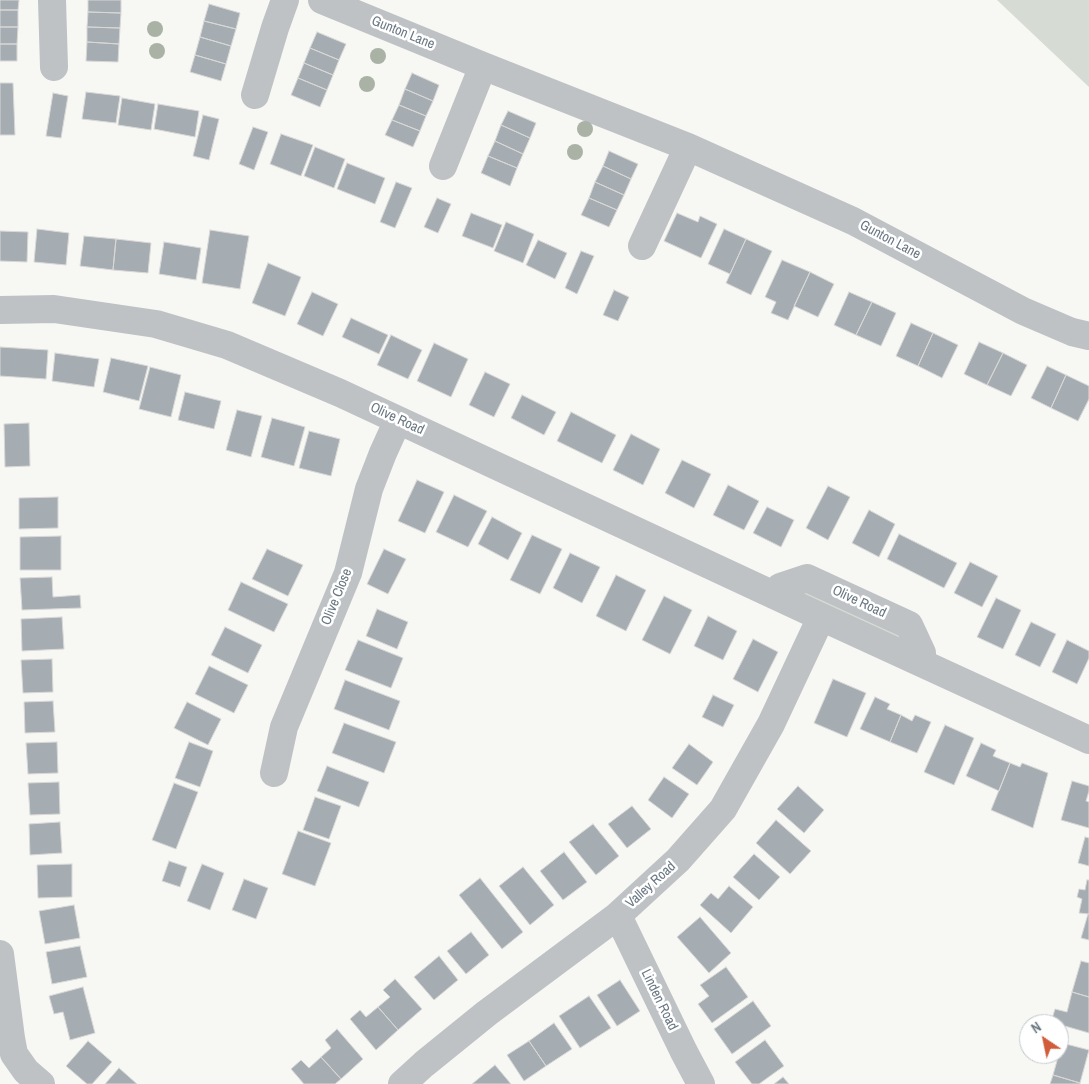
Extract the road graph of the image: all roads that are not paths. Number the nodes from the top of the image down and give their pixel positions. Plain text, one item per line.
1 (52, 0) edge
2 (285, 0) edge
3 (322, 0) edge
4 (483, 66) junction
5 (54, 67) dead end
6 (256, 95) dead end
7 (688, 147) junction
8 (443, 166) dead end
9 (642, 246) dead end
10 (0, 310) edge
11 (1089, 336) edge
12 (398, 420) junction
13 (775, 595) junction
14 (819, 616) junction
15 (921, 663) junction
16 (1089, 740) edge
17 (274, 773) dead end
18 (616, 917) junction
19 (0, 954) edge
20 (5, 1040) edge
21 (41, 1084) edge
22 (402, 1084) edge
23 (701, 1084) edge

1 - 5 street
2 - 6 street
3 - 4 street, Gunton Lane
4 - 7 street, Gunton Lane
4 - 8 street
7 - 9 street
7 - 11 street, Gunton Lane
10 - 12 street, Olive Road
12 - 13 street, Olive Road
12 - 17 street, Olive Close
13 - 14 street, Olive Road
13 - 15 street, Olive Road
14 - 15 street, Olive Road
14 - 18 street, Valley Road
15 - 16 street, Olive Road
18 - 22 street, Valley Road
18 - 23 street, Linden Road
19 - 20 street
20 - 21 street

